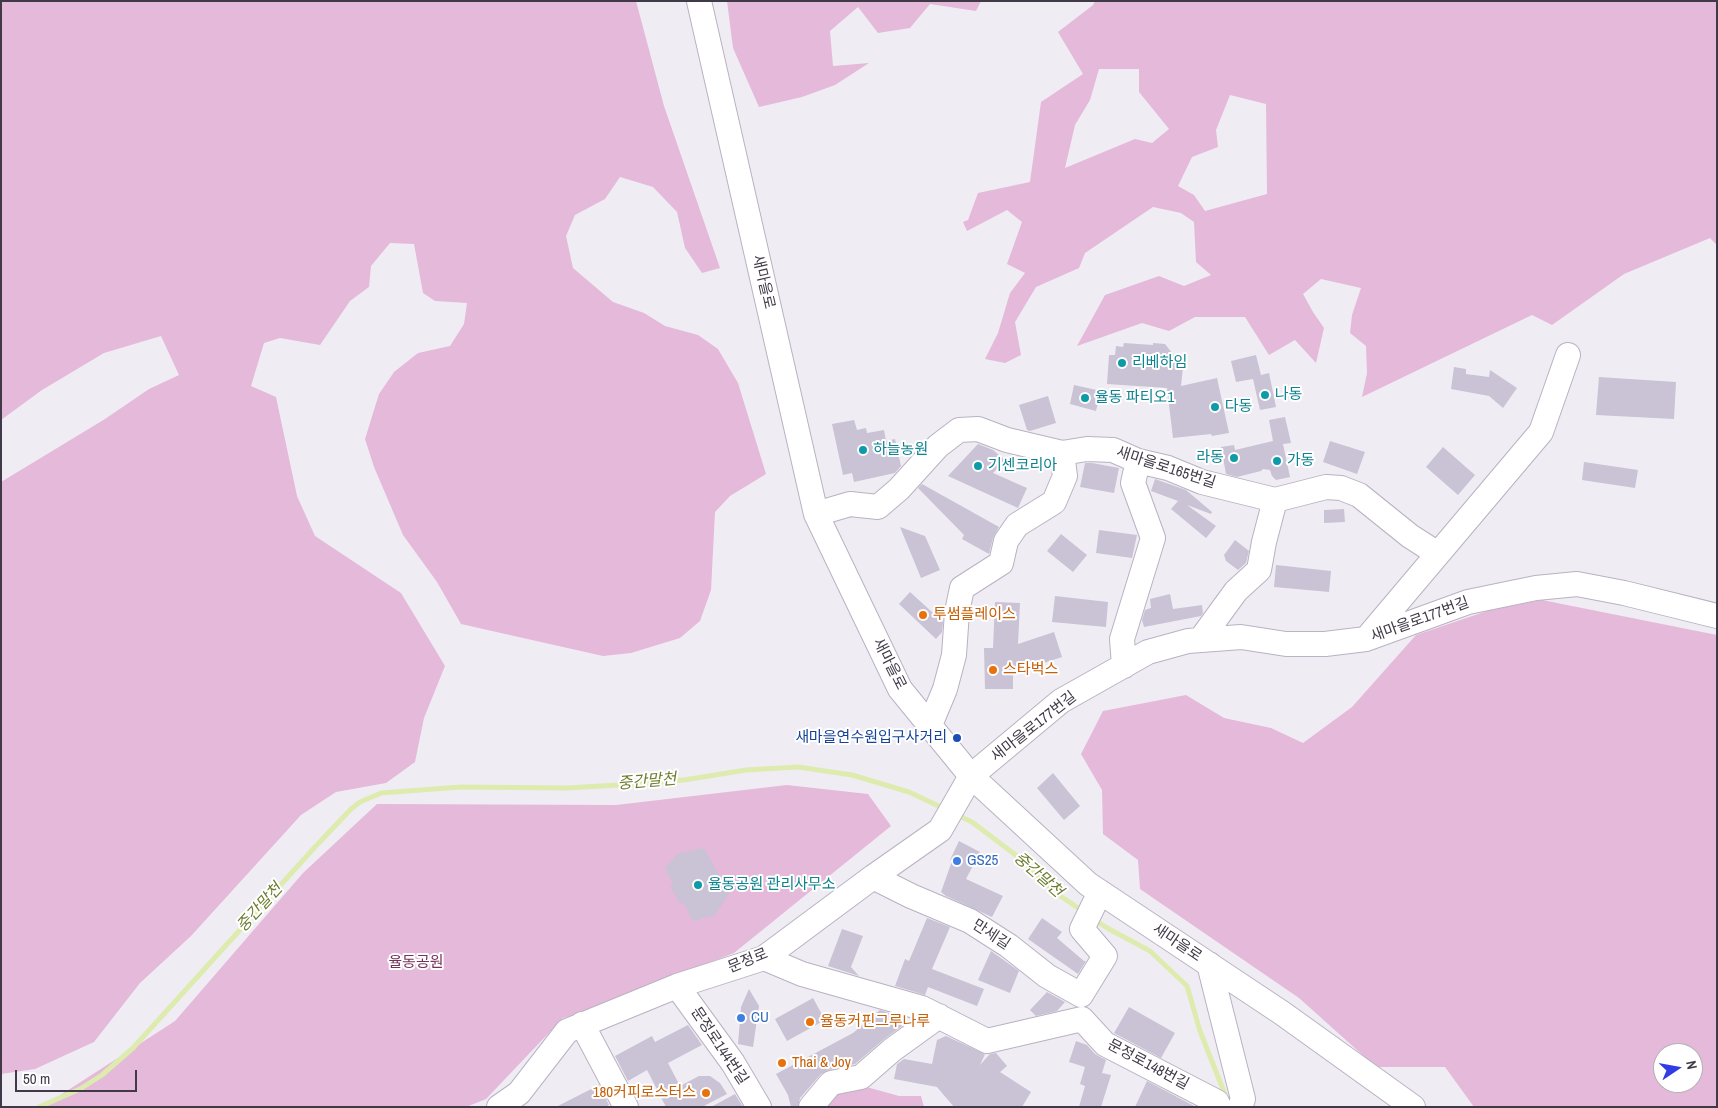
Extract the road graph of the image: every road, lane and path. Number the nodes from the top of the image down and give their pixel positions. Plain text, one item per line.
1 (699, 1) edge
2 (1568, 355) dead end
3 (1062, 452) junction
4 (1138, 461) junction
5 (1275, 500) junction
6 (816, 514) junction
7 (1438, 554) junction
8 (1717, 616) edge
9 (1366, 639) junction
10 (1201, 640) junction
11 (1124, 666) junction
12 (930, 724) junction
13 (971, 776) junction
14 (873, 877) junction
15 (1092, 907) junction
16 (764, 958) junction
17 (1209, 964) junction
18 (677, 986) junction
19 (1081, 995) junction
20 (939, 1016) junction
21 (1082, 1019) junction
22 (582, 1024) junction
23 (1242, 1103) edge
24 (499, 1107) edge
25 (626, 1107) edge
26 (759, 1107) edge
27 (810, 1107) edge
28 (1219, 1107) edge
29 (1413, 1107) edge

1 - 6 street, 새마을로
2 - 7 street
3 - 4 street, 새마을로165번길
3 - 6 street, 새마을로165번길
3 - 12 street
4 - 5 street, 새마을로165번길
4 - 11 street
5 - 7 street, 새마을로165번길
5 - 10 street
6 - 12 street, 새마을로
7 - 9 street
8 - 9 street, 새마을로177번길
9 - 10 street, 새마을로177번길
10 - 11 street, 새마을로177번길
11 - 13 street, 새마을로177번길
12 - 13 street, 새마을로
13 - 14 street, 문정로
13 - 15 street, 새마을로
14 - 16 street, 문정로
14 - 19 street, 만세길
15 - 17 street, 새마을로
15 - 19 street
16 - 18 street, 문정로
16 - 20 street
17 - 23 street
17 - 29 street, 새마을로
18 - 22 street, 문정로
18 - 26 street, 문정로144번길
19 - 21 street
20 - 21 street
20 - 27 street
21 - 28 street, 문정로148번길
22 - 24 street, 문정로
22 - 25 street

